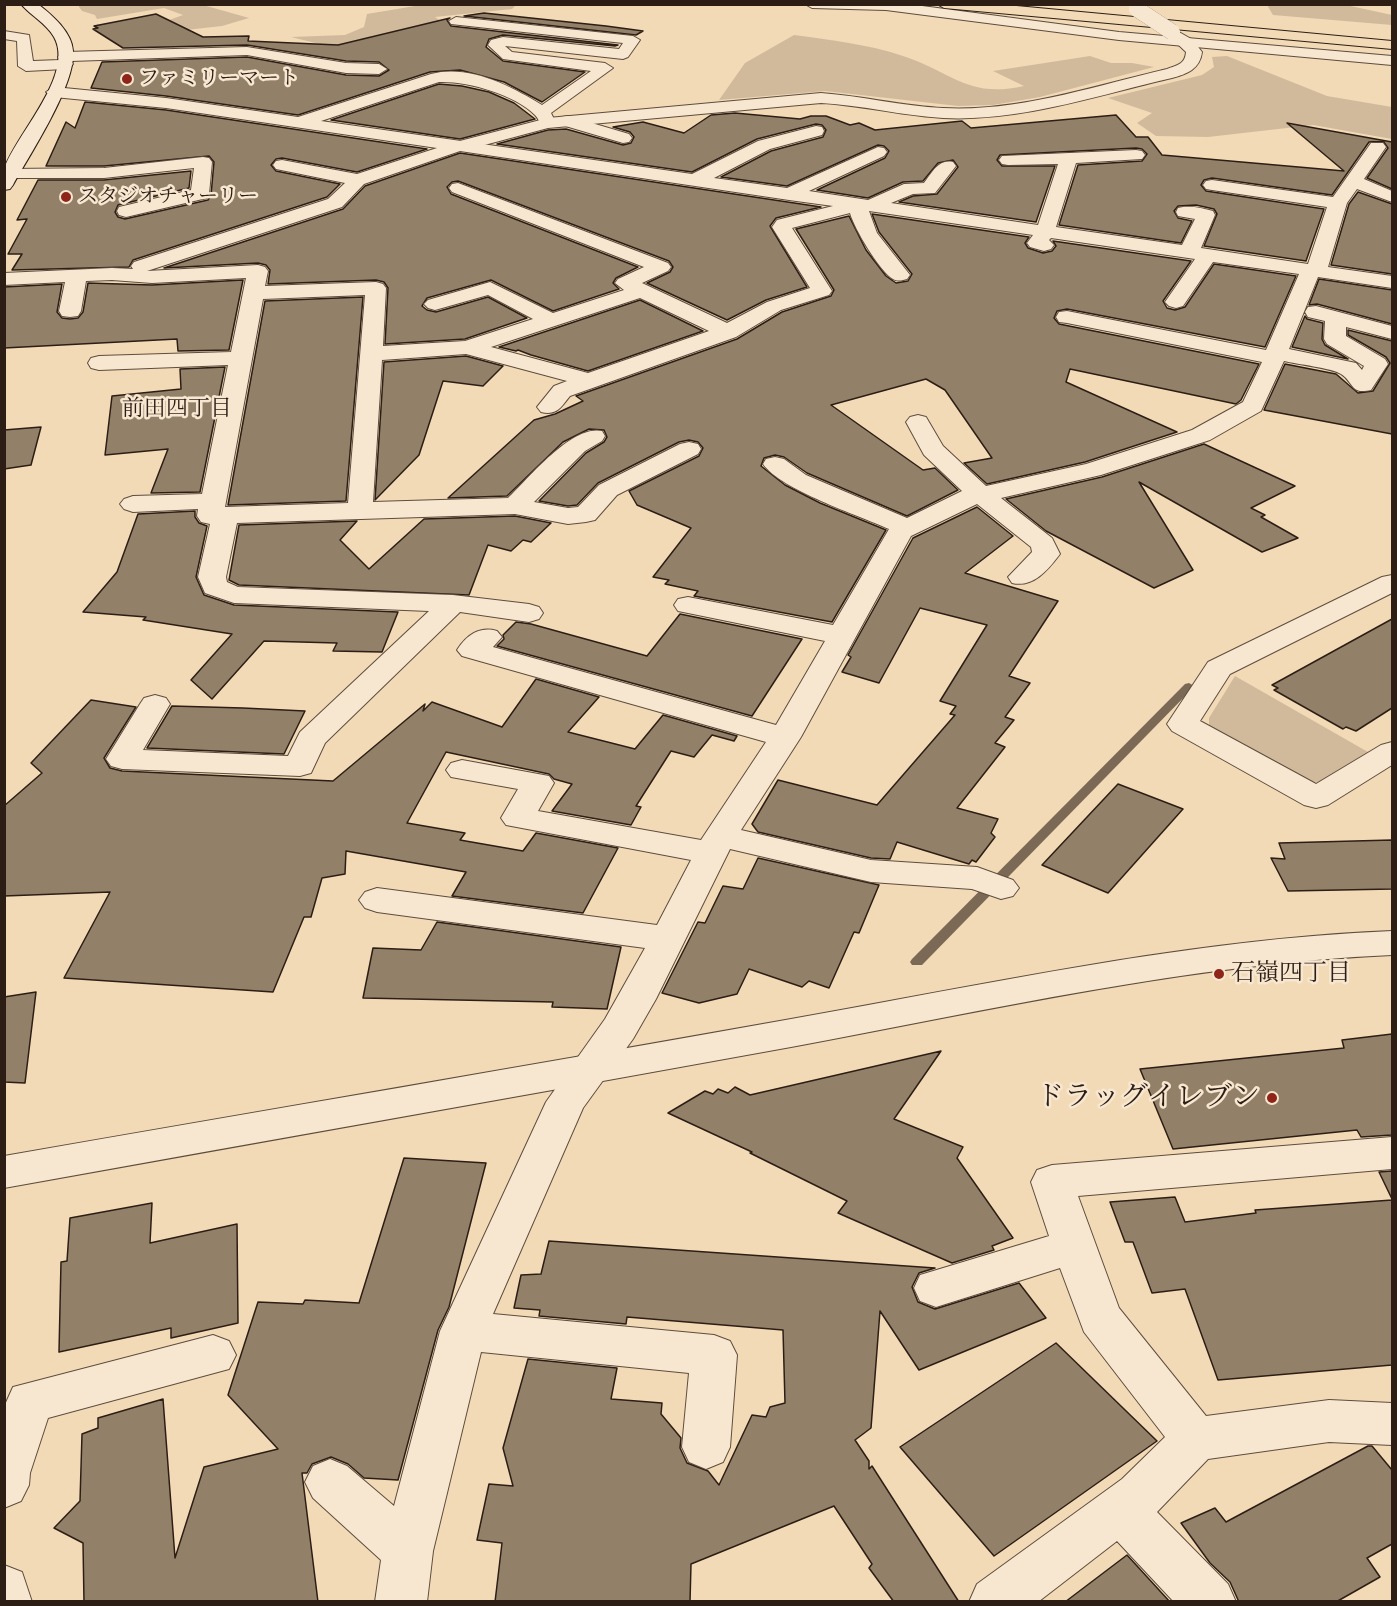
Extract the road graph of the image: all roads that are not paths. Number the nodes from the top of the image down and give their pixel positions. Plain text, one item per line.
1 (28, 4) edge
2 (812, 4) edge
3 (944, 4) edge
4 (1024, 4) edge
5 (1134, 7) edge
6 (456, 21) dead end
7 (4, 35) edge
8 (1392, 38) edge
9 (1188, 43) junction
10 (1392, 45) edge
11 (66, 60) junction
12 (1392, 61) edge
13 (379, 69) dead end
14 (39, 85) junction
15 (545, 118) junction
16 (568, 121) junction
17 (298, 122) junction
18 (816, 131) dead end
19 (623, 138) dead end
20 (462, 146) junction
21 (1377, 147) dead end
22 (878, 152) dead end
23 (1136, 155) dead end
24 (1069, 158) junction
25 (1008, 160) dead end
26 (282, 165) dead end
27 (947, 166) dead end
28 (7, 180) edge
29 (358, 180) junction
30 (695, 180) junction
31 (1354, 181) junction
32 (1212, 185) dead end
33 (458, 188) dead end
34 (789, 194) junction
35 (1392, 197) edge
36 (1338, 203) junction
37 (865, 205) junction
38 (126, 211) dead end
39 (1185, 212) dead end
40 (1045, 232) junction
41 (1078, 253) dead end
42 (1198, 253) junction
43 (1311, 270) junction
44 (112, 274) junction
45 (900, 275) dead end
46 (77, 276) junction
47 (4, 279) edge
48 (1392, 282) edge
49 (642, 291) junction
50 (254, 293) junction
51 (1176, 302) dead end
52 (435, 304) dead end
53 (1294, 306) junction
54 (70, 311) dead end
55 (1067, 317) dead end
56 (1336, 318) junction
57 (551, 320) junction
58 (728, 332) junction
59 (1392, 333) edge
60 (467, 347) junction
61 (371, 354) junction
62 (1275, 356) junction
63 (241, 358) junction
64 (99, 363) dead end
65 (589, 380) junction
66 (549, 408) dead end
67 (918, 422) dead end
68 (593, 436) dead end
69 (689, 449) dead end
70 (775, 464) dead end
71 (981, 495) junction
72 (133, 504) dead end
73 (515, 506) junction
74 (219, 508) junction
75 (360, 510) junction
76 (909, 528) junction
77 (1022, 577) dead end
78 (1392, 583) edge
79 (453, 603) junction
80 (688, 605) dead end
81 (530, 613) dead end
82 (843, 636) junction
83 (487, 637) dead end
84 (155, 704) dead end
85 (785, 737) junction
86 (1392, 752) edge
87 (462, 770) dead end
88 (715, 844) junction
89 (990, 884) dead end
90 (376, 900) dead end
91 (668, 939) junction
92 (1392, 943) edge
93 (588, 1070) junction
94 (1392, 1153) edge
95 (4, 1172) edge
96 (1074, 1246) junction
97 (936, 1288) dead end
98 (463, 1331) junction
99 (213, 1355) dead end
100 (1392, 1424) edge
101 (1195, 1439) junction
102 (706, 1448) dead end
103 (330, 1482) dead end
104 (4, 1485) edge
105 (1121, 1510) junction
106 (408, 1551) junction
107 (4, 1590) edge
108 (6, 1602) edge
109 (401, 1602) edge
110 (995, 1602) edge
111 (1210, 1602) edge

1 - 11 street
2 - 9 street
3 - 10 highway
4 - 8 highway
5 - 9 street, bridge
6 - 15 street
7 - 11 street
9 - 12 street
9 - 16 street
11 - 13 street
11 - 14 street
14 - 17 street
14 - 28 street
15 - 16 street
15 - 17 street
15 - 20 street
16 - 19 street
17 - 20 street
18 - 30 street
20 - 29 street
20 - 30 street
21 - 31 street
22 - 34 street
23 - 24 street
24 - 25 street
24 - 40 street
26 - 29 street
27 - 37 street
28 - 38 street
29 - 44 street
30 - 34 street
31 - 35 street
31 - 36 street
32 - 36 street
33 - 49 street
34 - 37 street
36 - 43 street
37 - 40 street
37 - 45 street
37 - 58 street
39 - 42 street
40 - 41 street
40 - 42 street
42 - 43 street
42 - 51 street
43 - 48 street
43 - 53 street
44 - 46 street
44 - 50 street
46 - 47 street
46 - 54 street
49 - 57 street
49 - 58 street
50 - 61 street
50 - 63 street
52 - 57 street
53 - 56 street
53 - 62 street
55 - 62 street
56 - 59 street
56 - 62 street
57 - 60 street
58 - 65 street
60 - 61 street
60 - 65 street
61 - 75 street
62 - 71 street
63 - 64 street
63 - 74 street
65 - 66 street
67 - 71 street
68 - 73 street
69 - 73 street
70 - 76 street
71 - 76 street
71 - 77 street
72 - 74 street
73 - 75 street
74 - 75 street
74 - 79 street
76 - 82 street
78 - 86 street
79 - 81 street
79 - 84 street
80 - 82 street
82 - 85 street
83 - 85 street
85 - 88 street
87 - 88 street
88 - 89 street
88 - 91 street
90 - 91 street
91 - 93 street
92 - 93 street
93 - 95 street
93 - 98 street
94 - 96 street
96 - 97 street
96 - 101 street
98 - 102 street
98 - 106 street
99 - 104 street
100 - 101 street
101 - 105 street
103 - 106 street
105 - 110 street
105 - 111 street
106 - 109 street
107 - 108 street

